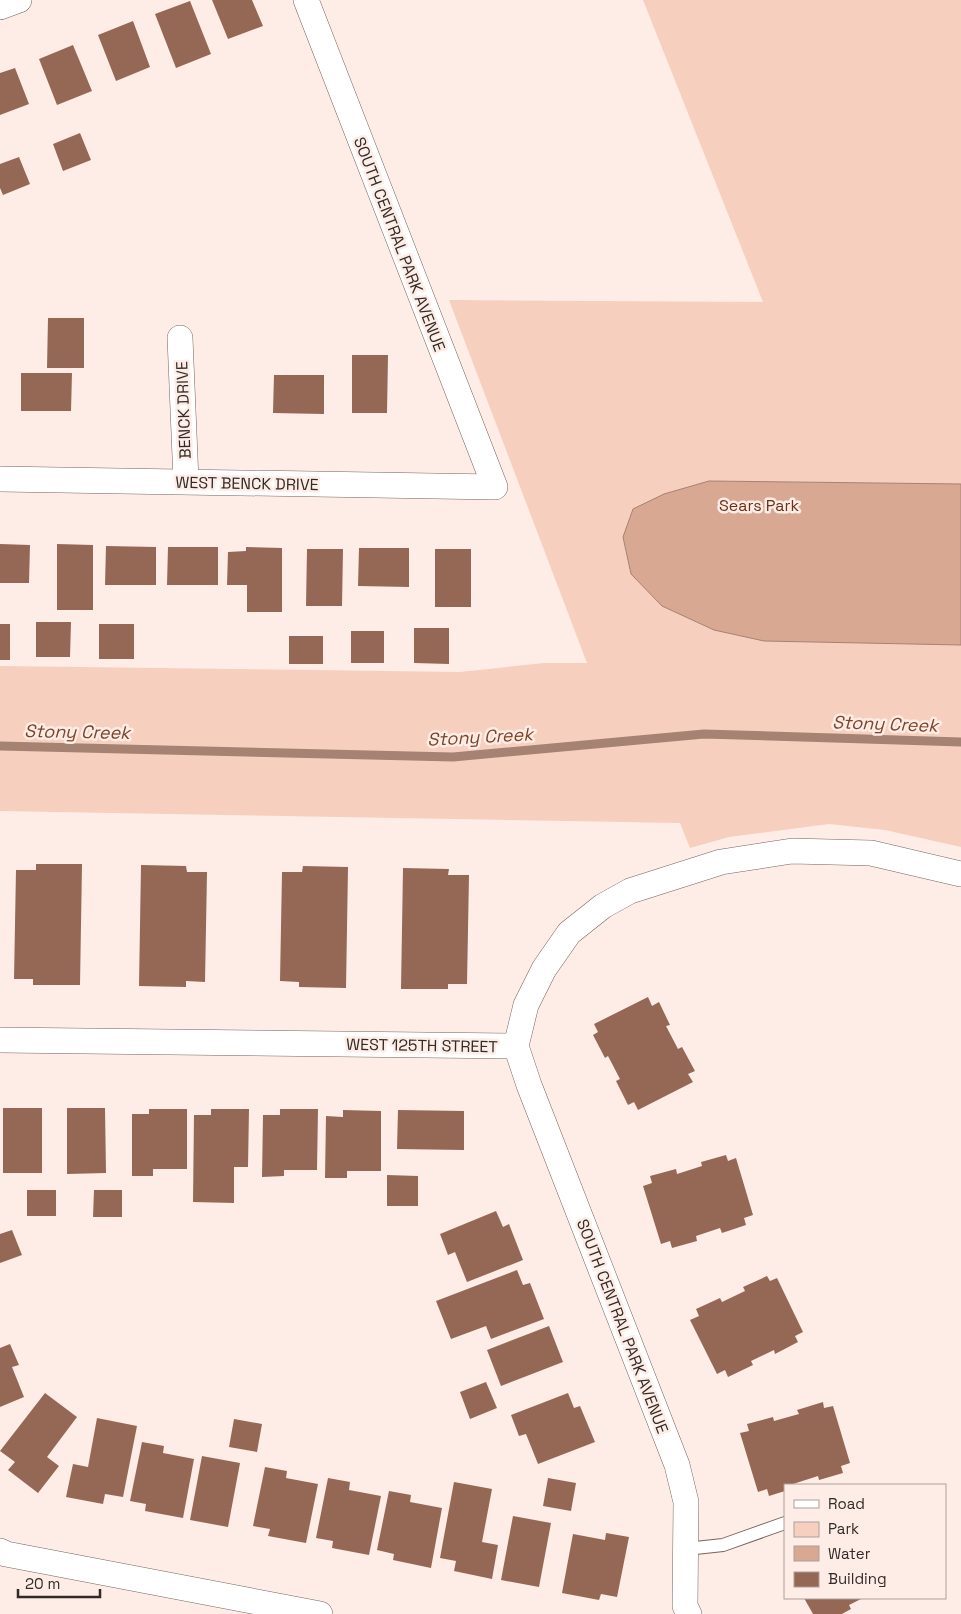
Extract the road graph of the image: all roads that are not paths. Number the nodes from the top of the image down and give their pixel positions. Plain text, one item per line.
1 (19, 0) edge
2 (306, 0) edge
3 (0, 8) edge
4 (180, 338) dead end
5 (0, 479) edge
6 (186, 482) junction
7 (495, 487) joint
8 (961, 874) edge
9 (0, 1040) edge
10 (516, 1046) junction
11 (784, 1523) edge
12 (686, 1549) junction
13 (0, 1551) edge
14 (320, 1614) edge
15 (689, 1614) edge

1 - 3 street
2 - 7 street, SOUTH CENTRAL PARK AVENUE
4 - 6 street, BENCK DRIVE
5 - 6 street, WEST BENCK DRIVE
6 - 7 street, WEST BENCK DRIVE
8 - 10 street, WEST 125TH STREET
9 - 10 street, WEST 125TH STREET
10 - 12 street, SOUTH CENTRAL PARK AVENUE
11 - 12 lane
12 - 15 street, SOUTH CENTRAL PARK AVENUE
13 - 14 street

